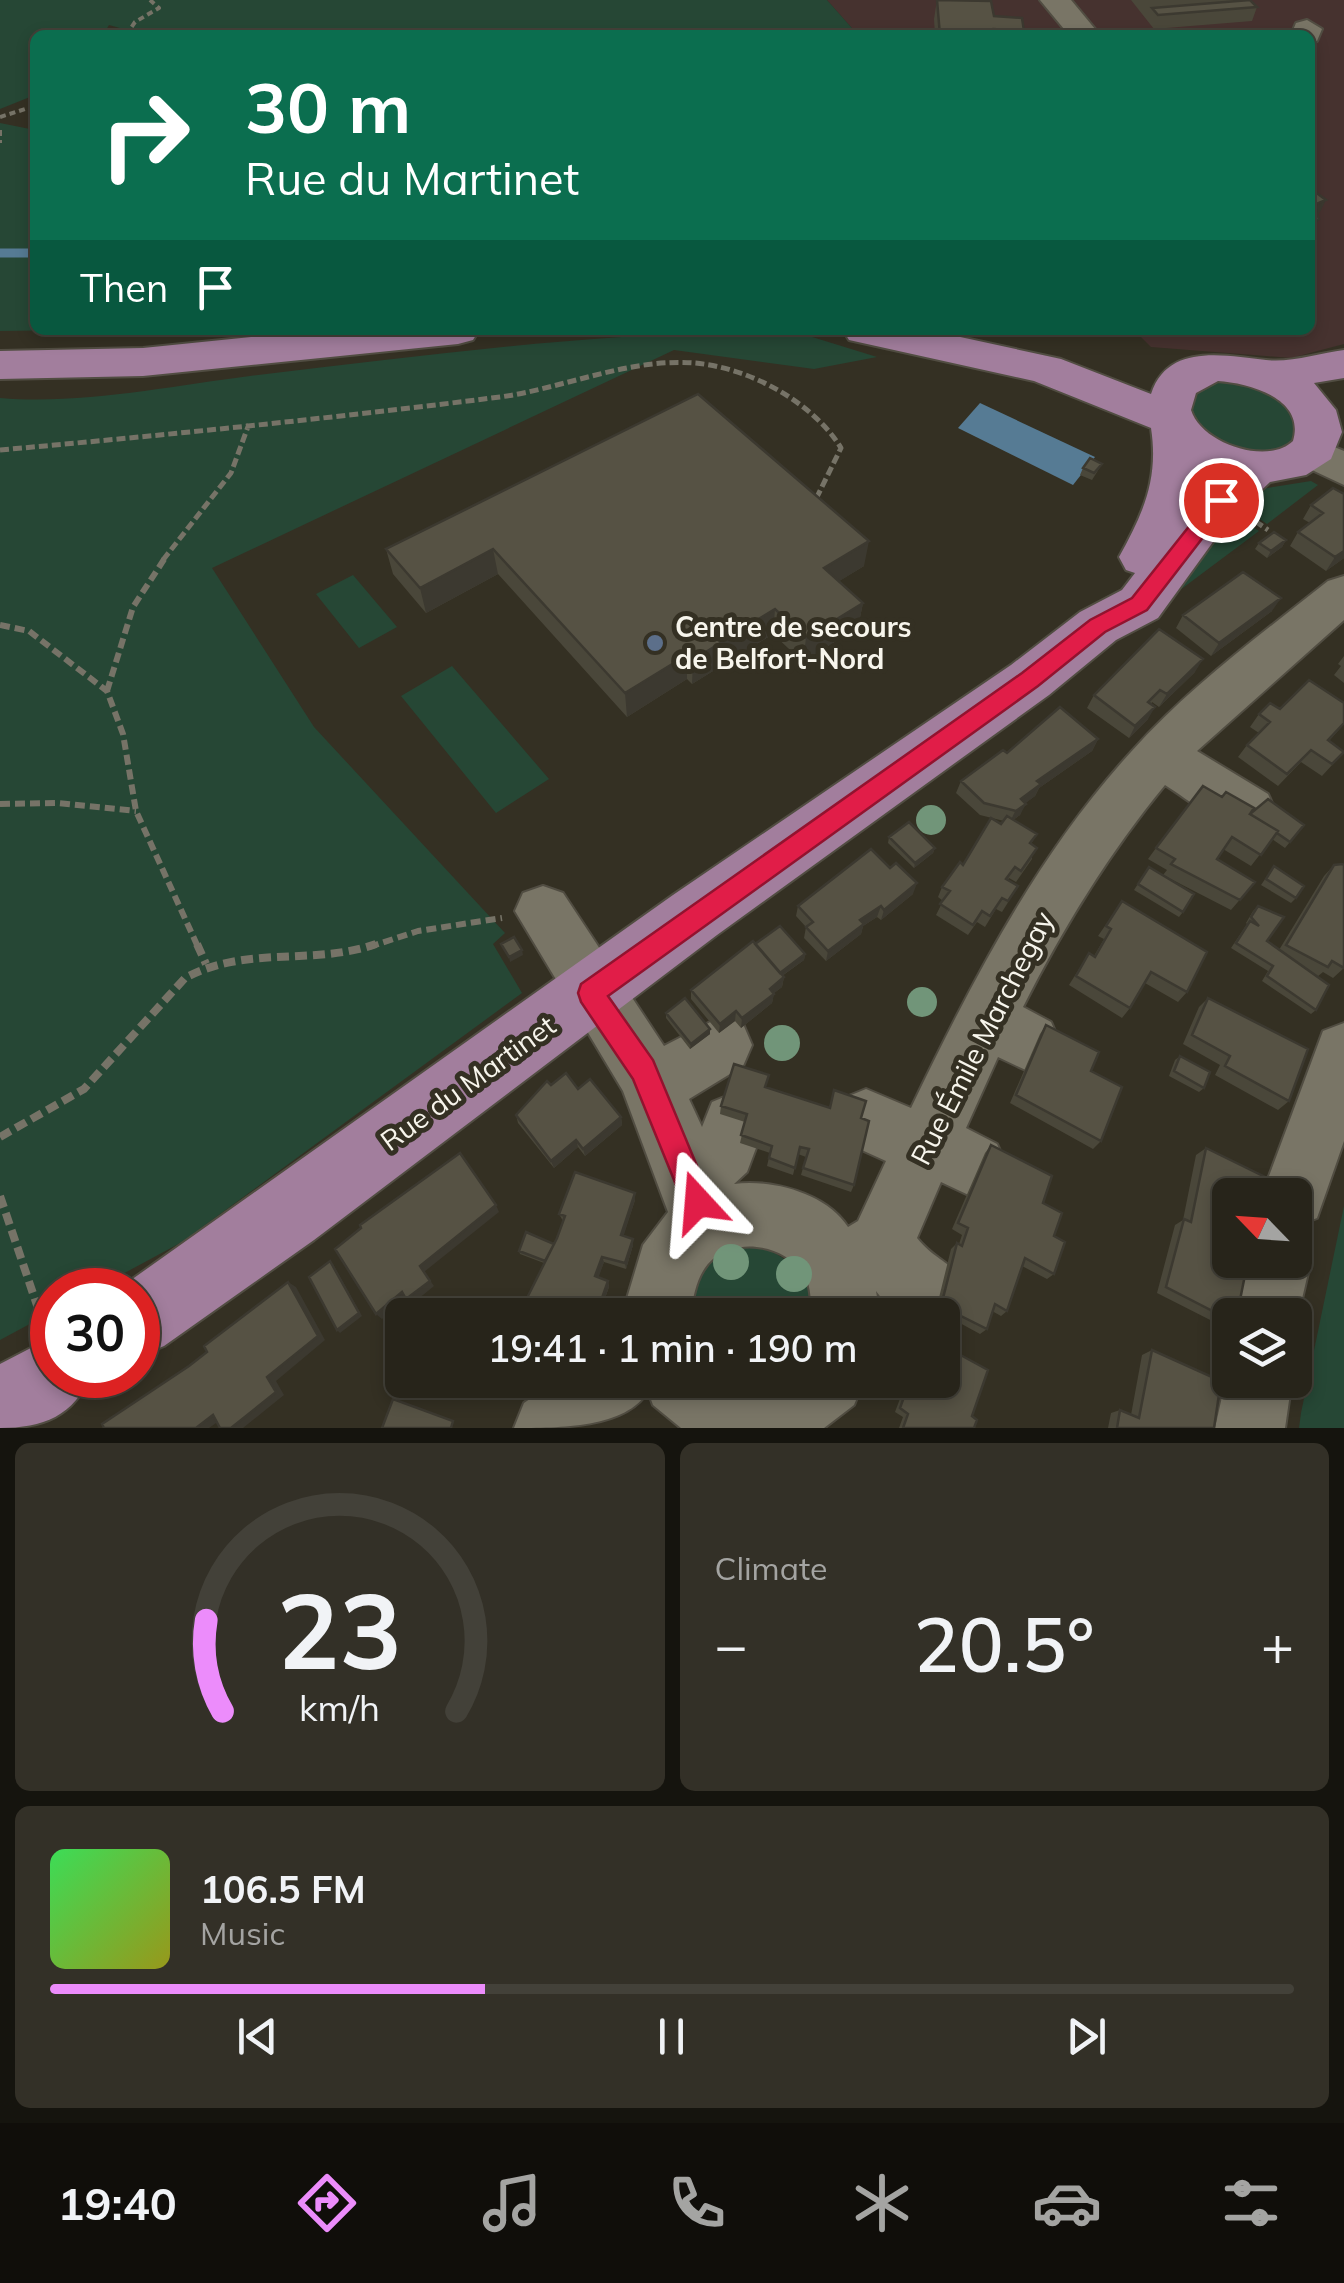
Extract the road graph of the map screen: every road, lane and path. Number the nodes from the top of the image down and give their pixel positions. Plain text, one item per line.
1 (150, 0) edge
2 (1055, 0) edge
3 (130, 30) edge
4 (1081, 30) edge
5 (30, 108) edge
6 (2, 117) edge
7 (0, 129) edge
8 (0, 143) edge
9 (409, 335) edge
10 (888, 335) edge
11 (1344, 364) edge
12 (0, 366) edge
13 (1046, 368) junction
14 (1188, 374) junction
15 (1268, 375) junction
16 (249, 424) junction
17 (1174, 424) junction
18 (1329, 437) edge
19 (2, 452) edge
20 (1256, 467) junction
21 (816, 501) edge
22 (1344, 594) edge
23 (0, 625) edge
24 (1098, 626) junction
25 (107, 691) junction
26 (1162, 755) junction
27 (0, 804) edge
28 (1249, 810) edge
29 (136, 812) junction
30 (543, 912) joint
31 (206, 964) junction
32 (591, 993) junction
33 (722, 1045) edge
34 (1344, 1052) edge
35 (639, 1092) junction
36 (866, 1120) edge
37 (734, 1124) edge
38 (0, 1137) edge
39 (943, 1152) junction
40 (1299, 1178) edge
41 (0, 1196) edge
42 (698, 1202) junction
43 (855, 1277) edge
44 (30, 1291) edge
45 (934, 1293) dead end
46 (659, 1298) edge
47 (160, 1305) edge
48 (30, 1375) edge
49 (592, 1398) edge
50 (697, 1398) edge
51 (814, 1398) edge
52 (1254, 1398) edge
53 (0, 1406) edge
54 (549, 1428) edge
55 (1250, 1428) edge

1 - 3 path
2 - 4 street
5 - 6 path
6 - 7 path
7 - 8 path
9 - 12 main road
10 - 13 main road
11 - 15 main road
13 - 14 main road
13 - 17 main road
14 - 15 main road
14 - 17 main road
15 - 18 main road
16 - 19 path
16 - 21 path
16 - 25 path
17 - 20 main road
17 - 24 main road
18 - 20 main road
20 - 24 main road, Rue du Martinet
22 - 26 street, Rue Émile Marchegay
23 - 25 path
24 - 32 main road, Rue du Martinet
25 - 29 path
26 - 28 street
26 - 39 street, Rue Émile Marchegay
27 - 29 path
29 - 31 path
30 - 31 path
30 - 32 street
31 - 38 path
32 - 35 street
32 - 47 main road, Rue du Martinet
33 - 35 street
34 - 40 street
35 - 42 street
36 - 39 street
37 - 42 street
39 - 43 street, Rue Émile Marchegay
41 - 44 path
42 - 43 street
42 - 46 street
43 - 45 street
48 - 53 main road
49 - 54 street
50 - 51 street
52 - 55 street

